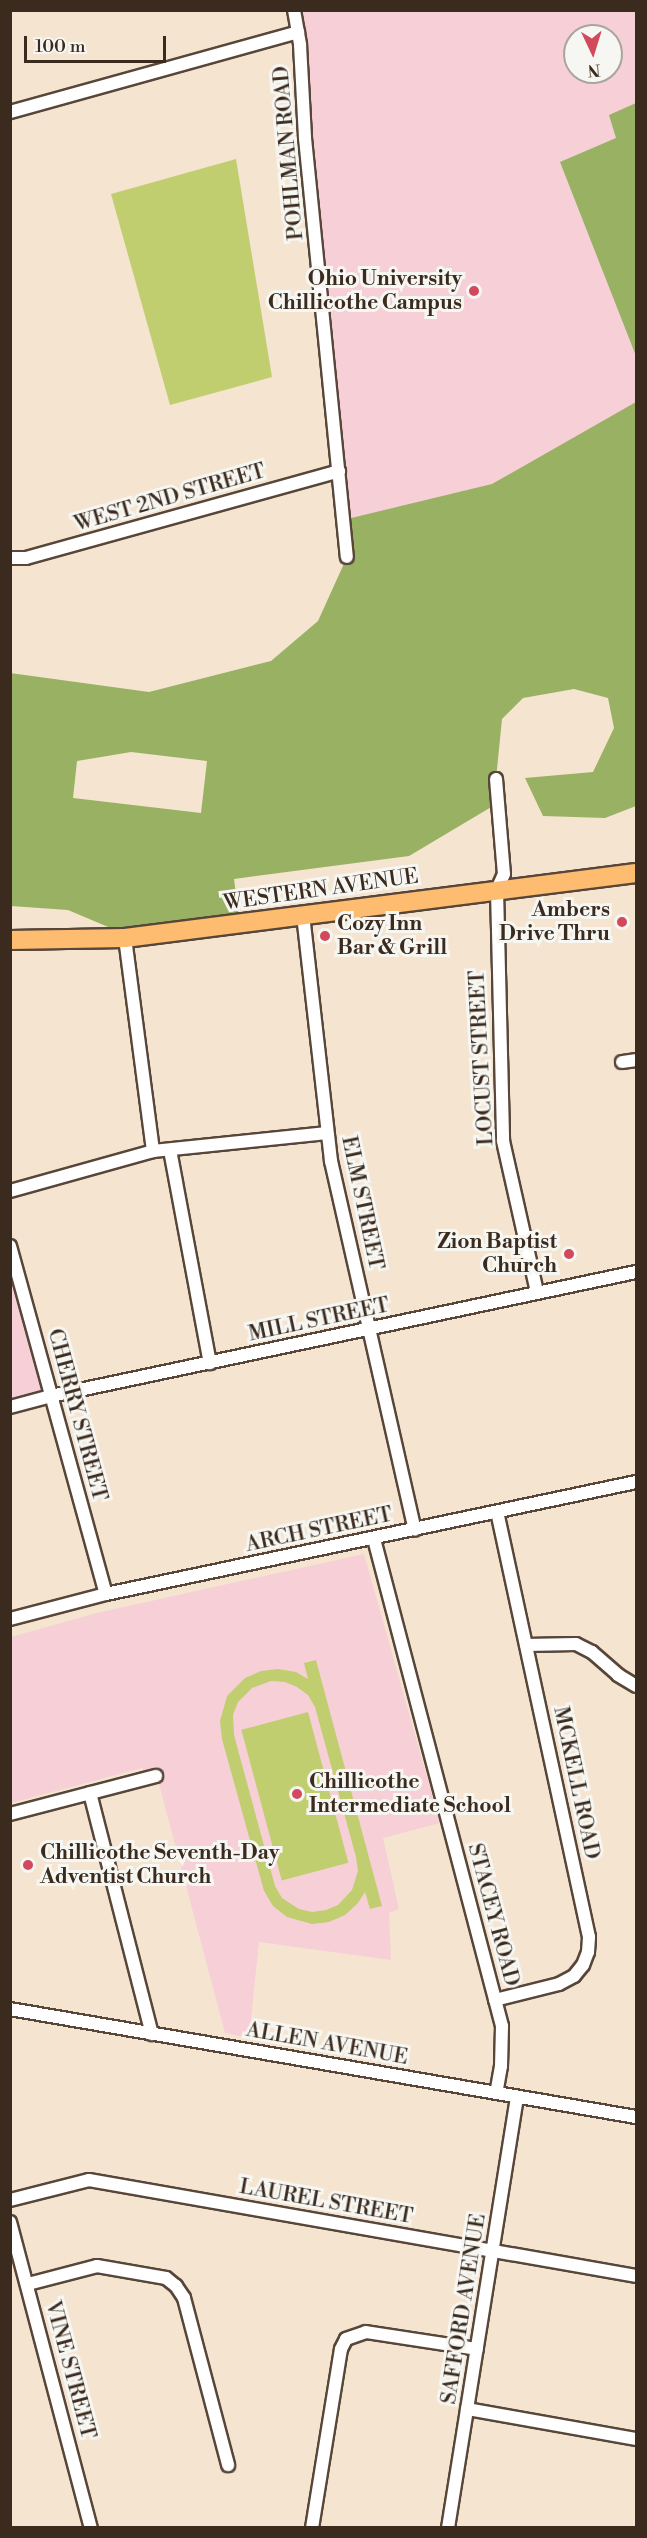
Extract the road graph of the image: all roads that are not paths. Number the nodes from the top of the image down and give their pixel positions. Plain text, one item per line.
1 (294, 10) edge
2 (298, 32) junction
3 (10, 112) edge
4 (339, 471) junction
5 (347, 557) dead end
6 (10, 558) edge
7 (496, 779) dead end
8 (636, 873) edge
9 (497, 890) junction
10 (303, 915) junction
11 (125, 938) junction
12 (10, 940) edge
13 (636, 1060) edge
14 (622, 1062) dead end
15 (327, 1133) junction
16 (170, 1149) junction
17 (153, 1151) junction
18 (10, 1191) edge
19 (10, 1246) edge
20 (636, 1272) edge
21 (537, 1292) junction
22 (369, 1329) junction
23 (210, 1363) junction
24 (51, 1396) junction
25 (10, 1407) edge
26 (636, 1482) edge
27 (497, 1513) junction
28 (415, 1530) junction
29 (374, 1539) junction
30 (106, 1594) junction
31 (10, 1619) edge
32 (526, 1645) junction
33 (636, 1686) edge
34 (156, 1776) dead end
35 (90, 1793) junction
36 (10, 1814) edge
37 (495, 2000) junction
38 (10, 2009) edge
39 (152, 2034) junction
40 (496, 2093) junction
41 (517, 2097) junction
42 (636, 2117) edge
43 (10, 2200) edge
44 (10, 2222) edge
45 (493, 2252) junction
46 (636, 2276) edge
47 (28, 2284) junction
48 (477, 2349) junction
49 (467, 2409) junction
50 (636, 2439) edge
51 (228, 2465) dead end
52 (91, 2528) edge
53 (312, 2528) edge
54 (448, 2528) edge

1 - 2 street, POHLMAN ROAD
2 - 3 street
2 - 4 street, POHLMAN ROAD
4 - 5 street, POHLMAN ROAD
4 - 6 street, WEST 2ND STREET
7 - 9 street, LOCUST STREET
8 - 9 main road, WESTERN AVENUE
9 - 10 main road, WESTERN AVENUE
9 - 21 street, LOCUST STREET
10 - 11 main road, WESTERN AVENUE
10 - 15 street, ELM STREET
11 - 12 main road, WESTERN AVENUE
11 - 17 street
13 - 14 street
15 - 16 street
15 - 22 street, ELM STREET
16 - 17 street
16 - 23 street
17 - 18 street
19 - 24 street, CHERRY STREET
20 - 21 street, MILL STREET
21 - 22 street, MILL STREET
22 - 23 street, MILL STREET
22 - 28 street, ELM STREET
23 - 24 street, MILL STREET
24 - 25 street, MILL STREET
24 - 30 street, CHERRY STREET
26 - 27 street, ARCH STREET
27 - 28 street, ARCH STREET
27 - 32 street, MCKELL ROAD
28 - 29 street, ARCH STREET
29 - 30 street, ARCH STREET
29 - 37 street, STACEY ROAD
30 - 31 street, ARCH STREET
32 - 33 street
32 - 37 street, MCKELL ROAD
34 - 35 street
35 - 36 street
35 - 39 street
37 - 40 street, STACEY ROAD
38 - 39 street, ALLEN AVENUE
39 - 40 street, ALLEN AVENUE
40 - 41 street, ALLEN AVENUE
41 - 42 street, ALLEN AVENUE
41 - 45 street, SAFFORD AVENUE
43 - 45 street, LAUREL STREET
44 - 47 street, VINE STREET
45 - 46 street, LAUREL STREET
45 - 48 street, SAFFORD AVENUE
47 - 51 street
47 - 52 street, VINE STREET
48 - 49 street, SAFFORD AVENUE
48 - 53 street
49 - 50 street
49 - 54 street, SAFFORD AVENUE

